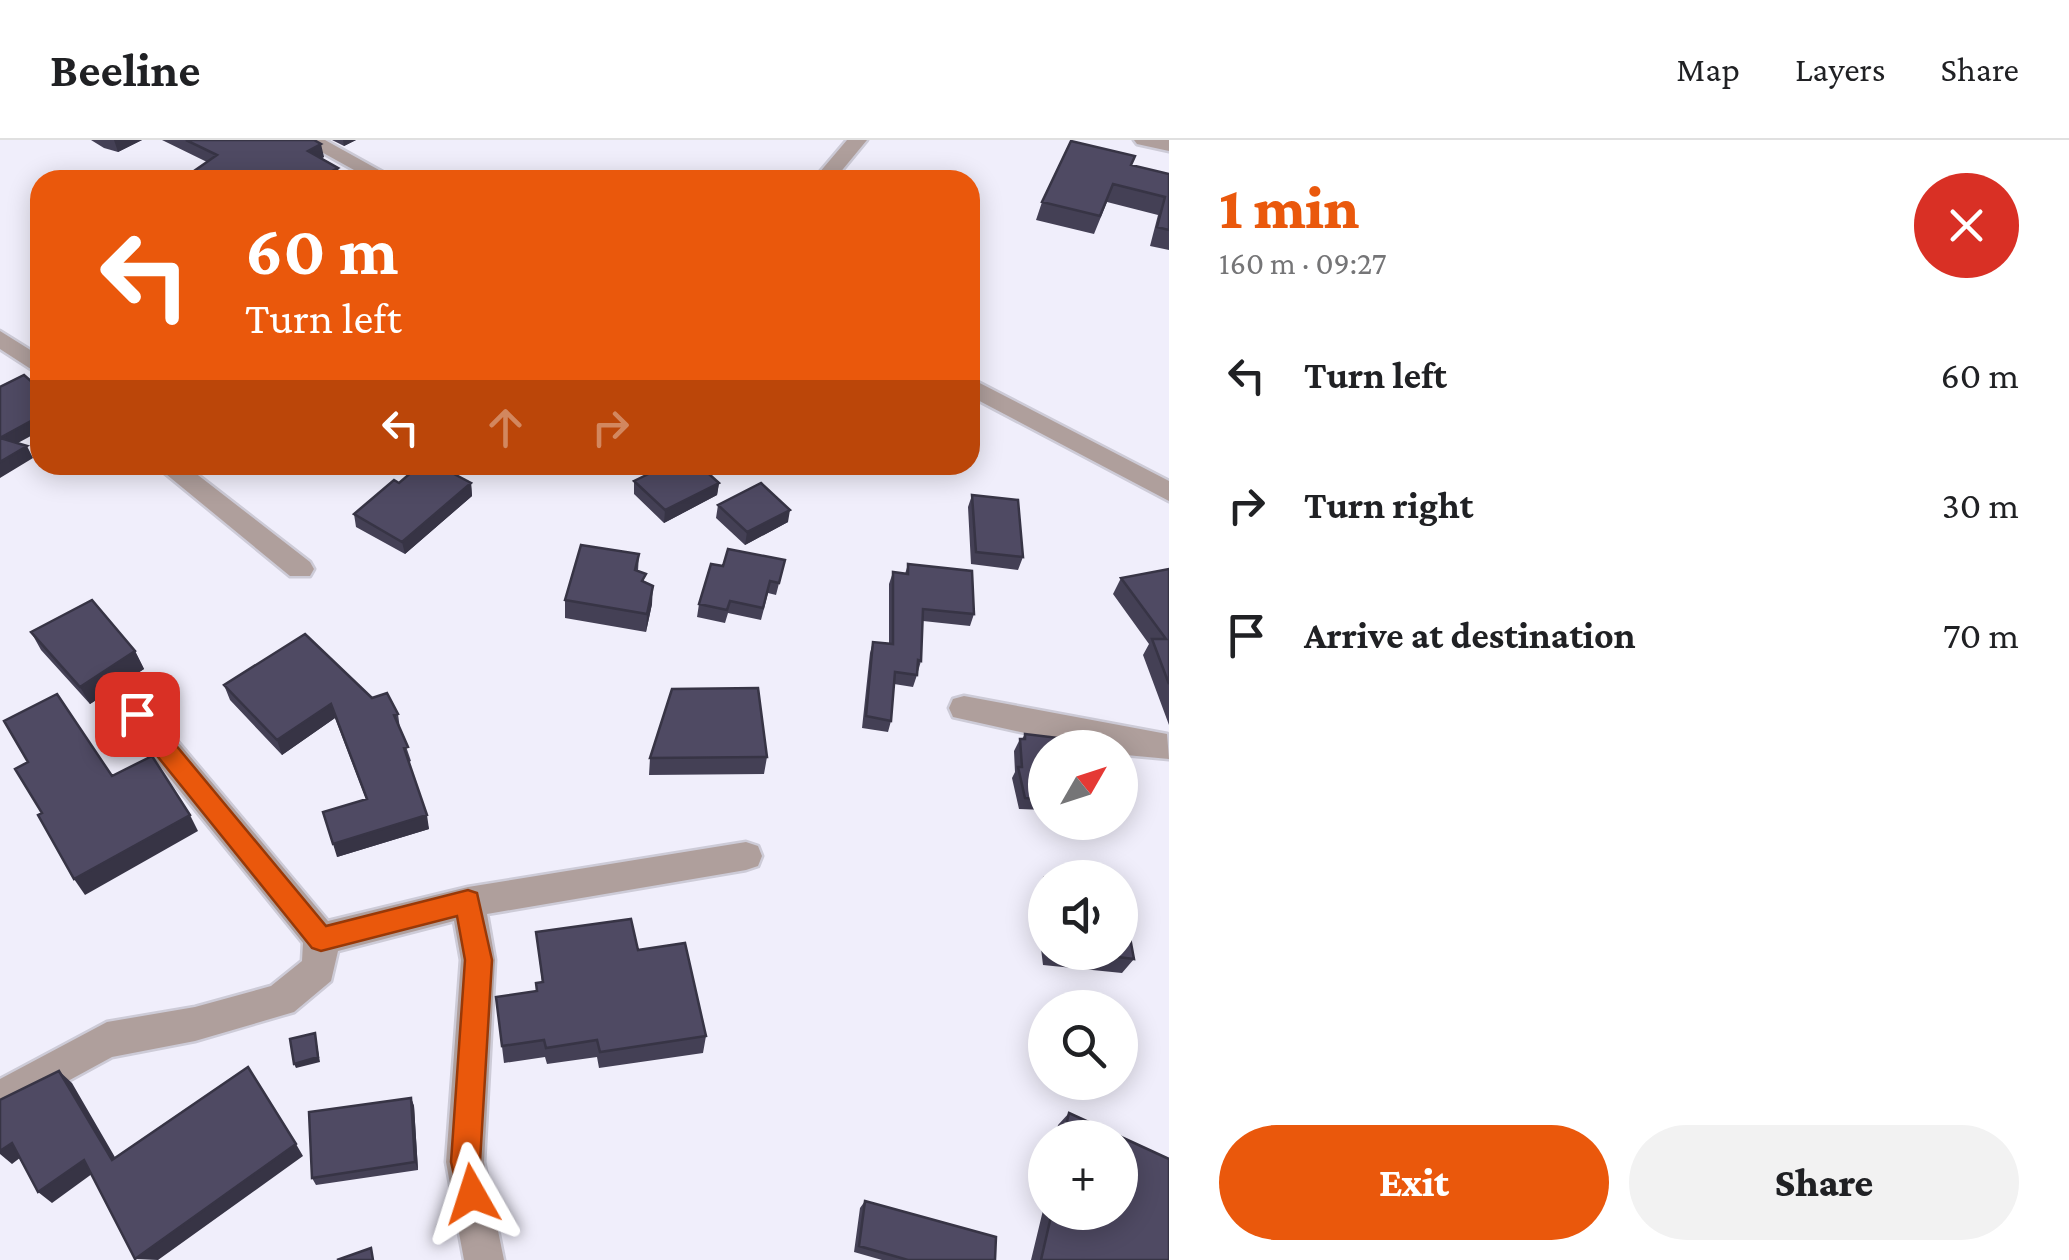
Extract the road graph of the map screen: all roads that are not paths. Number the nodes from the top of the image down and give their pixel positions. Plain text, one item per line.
1 (310, 140) edge
2 (857, 140) edge
3 (1144, 140) edge
4 (1169, 145) edge
5 (368, 170) edge
6 (832, 170) edge
7 (0, 338) edge
8 (30, 360) edge
9 (980, 391) edge
10 (181, 475) edge
11 (1169, 492) edge
12 (300, 569) dead end
13 (964, 708) dead end
14 (137, 714) dead end
15 (1168, 749) edge
16 (746, 856) dead end
17 (468, 902) junction
18 (321, 939) junction
19 (0, 1099) edge
20 (484, 1260) edge

1 - 5 street
2 - 6 street
3 - 4 street
7 - 8 street
9 - 11 street
10 - 12 street
13 - 15 street
14 - 18 street
16 - 17 street
17 - 18 street
17 - 20 street
18 - 19 street

